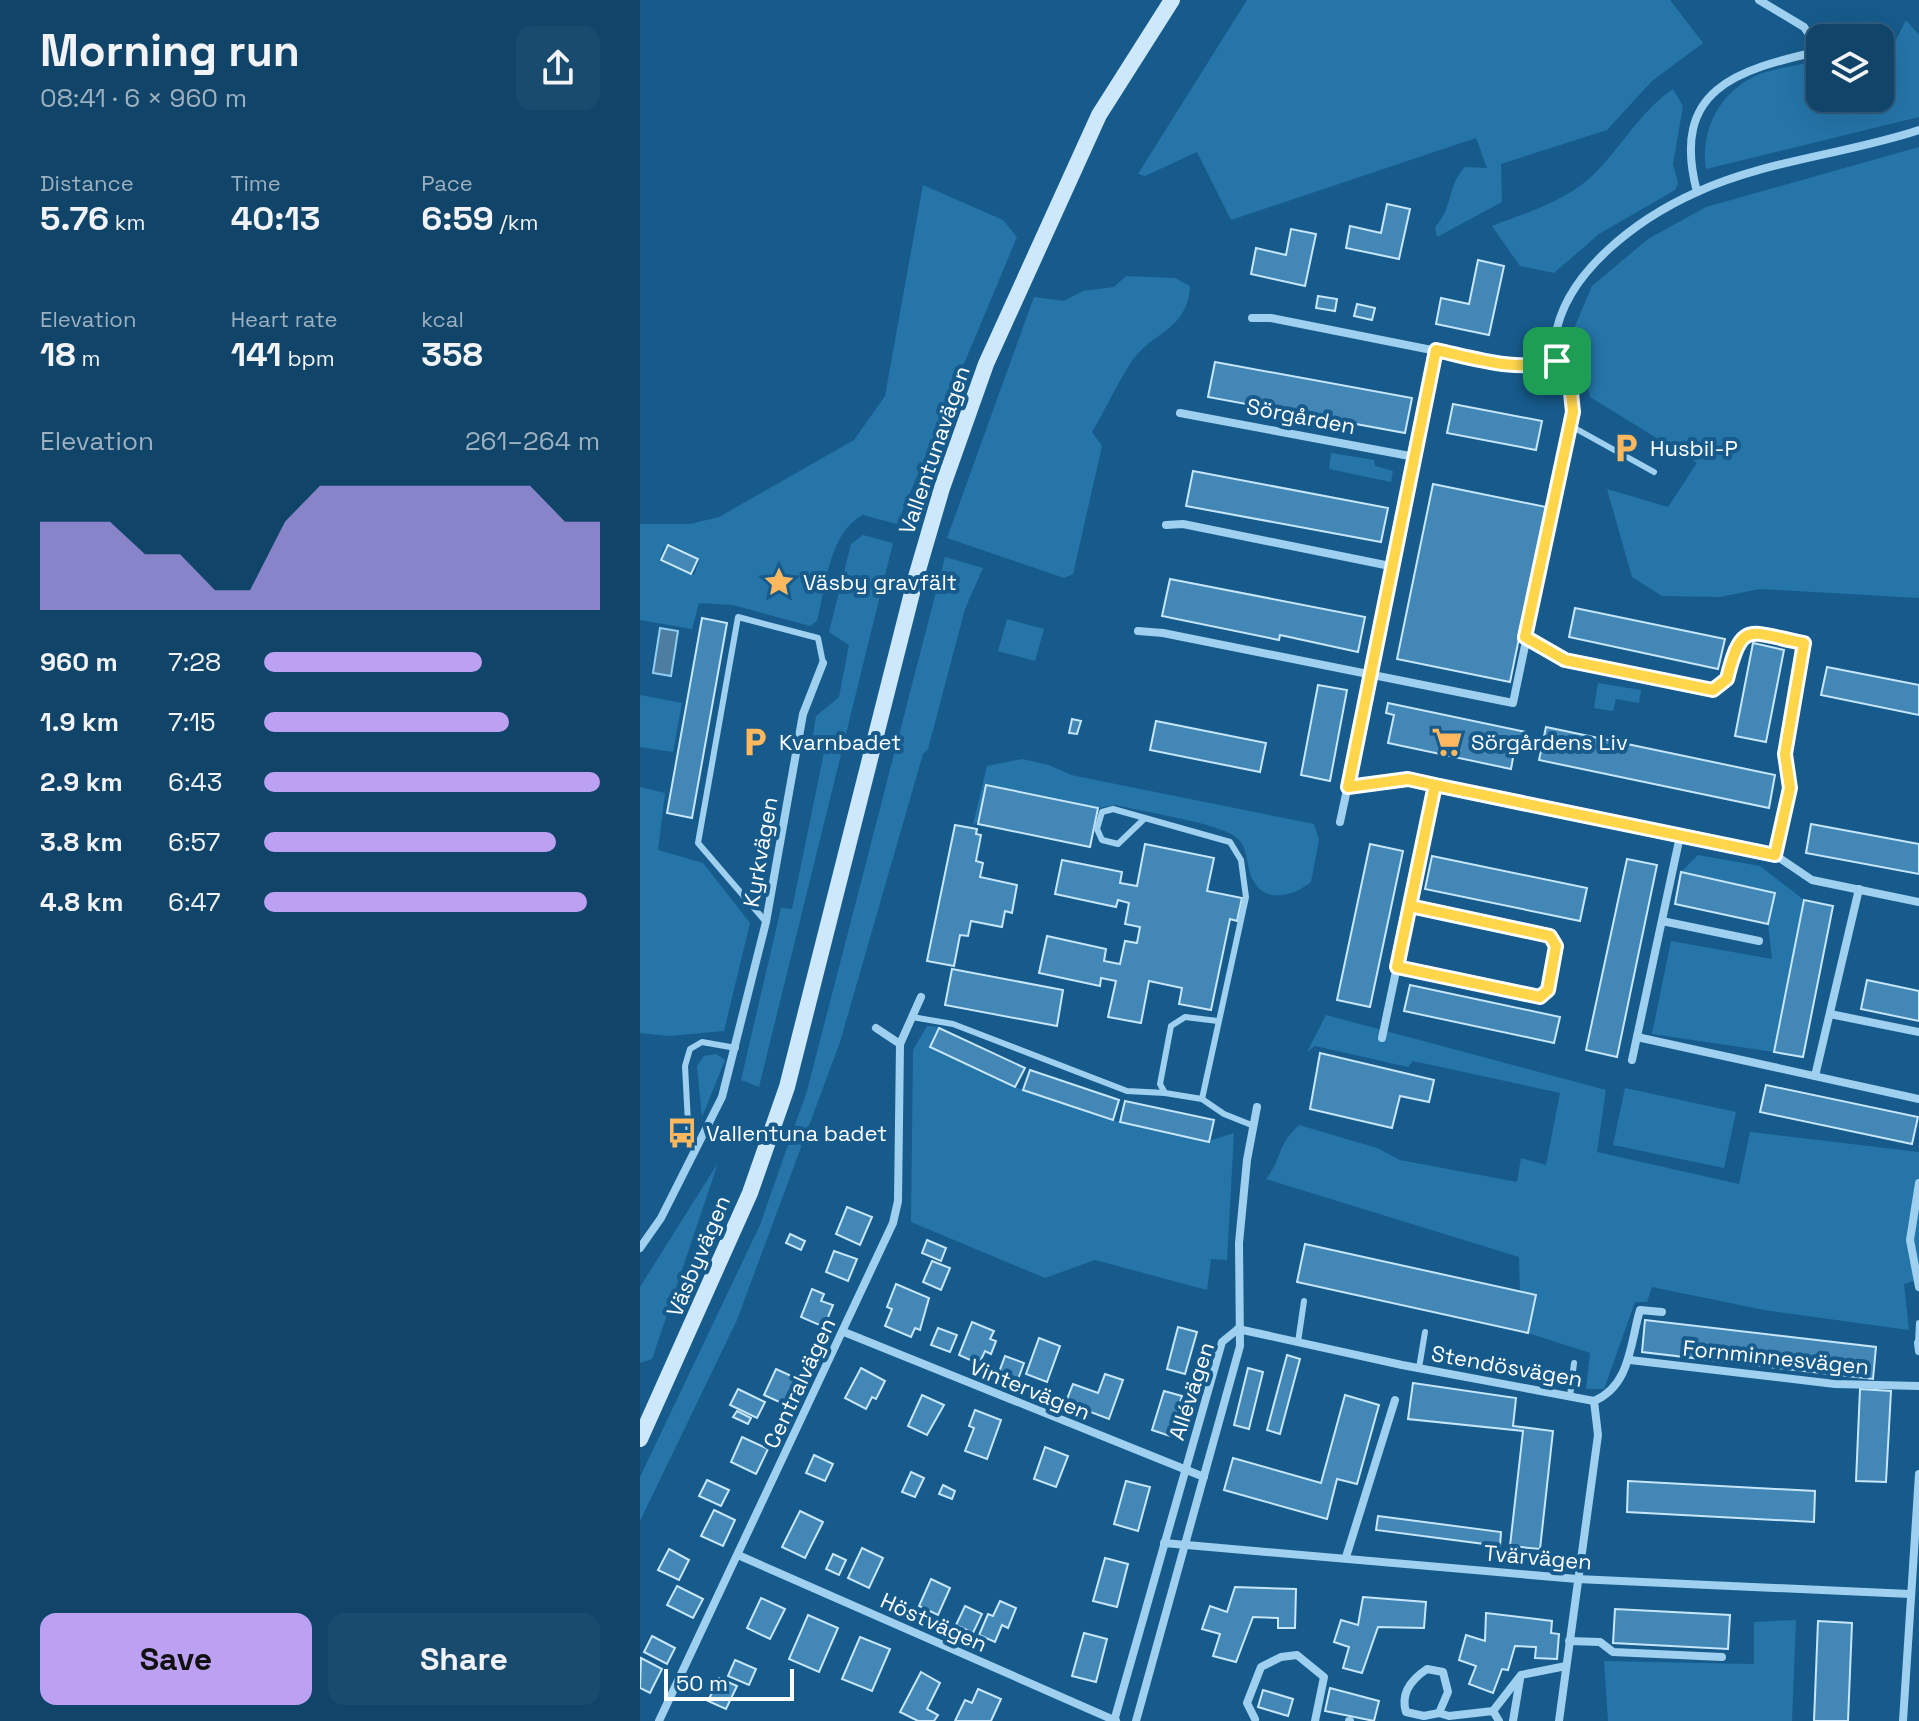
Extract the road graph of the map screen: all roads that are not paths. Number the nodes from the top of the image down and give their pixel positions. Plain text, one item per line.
1 (1172, 0) edge
2 (1759, 0) edge
3 (1806, 30) edge
4 (1806, 55) edge
5 (1919, 130) edge
6 (1697, 192) junction
7 (1252, 318) dead end
8 (1436, 350) junction
9 (1557, 361) junction
10 (1180, 413) dead end
11 (1571, 426) junction
12 (1415, 457) junction
13 (1654, 472) dead end
14 (1166, 525) dead end
15 (1395, 567) junction
16 (1138, 631) dead end
17 (1525, 637) junction
18 (823, 663) joint
19 (1372, 676) junction
20 (1435, 785) junction
21 (1348, 787) junction
22 (1144, 819) junction
23 (1340, 822) dead end
24 (1680, 836) junction
25 (1775, 855) junction
26 (1859, 889) junction
27 (1919, 902) edge
28 (1410, 906) junction
29 (1662, 921) junction
30 (766, 922) junction
31 (1759, 941) dead end
32 (1397, 967) junction
33 (921, 997) dead end
34 (1830, 1014) junction
35 (912, 1017) junction
36 (1218, 1021) junction
37 (876, 1028) dead end
38 (1919, 1032) edge
39 (1637, 1037) junction
40 (1382, 1038) dead end
41 (900, 1044) junction
42 (736, 1048) junction
43 (1632, 1060) dead end
44 (1815, 1076) junction
45 (787, 1087) joint
46 (1165, 1093) junction
47 (1202, 1099) junction
48 (1919, 1099) edge
49 (1257, 1107) dead end
50 (1254, 1126) junction
51 (698, 1146) junction
52 (1919, 1183) edge
53 (640, 1248) edge
54 (1919, 1287) edge
55 (1304, 1301) dead end
56 (1662, 1312) dead end
57 (1919, 1323) edge
58 (1238, 1329) junction
59 (844, 1332) junction
60 (1425, 1332) dead end
61 (1298, 1342) junction
62 (1918, 1343) edge
63 (1919, 1351) edge
64 (1630, 1360) junction
65 (1574, 1363) dead end
66 (1419, 1368) junction
67 (1919, 1386) edge
68 (1570, 1396) junction
69 (1395, 1400) dead end
70 (1594, 1401) junction
71 (647, 1407) edge
72 (640, 1439) edge
73 (1184, 1471) junction
74 (1919, 1474) edge
75 (1204, 1477) junction
76 (1164, 1543) junction
77 (1186, 1545) junction
78 (738, 1555) junction
79 (1346, 1557) junction
80 (1577, 1579) junction
81 (1910, 1594) junction
82 (1914, 1607) edge
83 (1569, 1641) junction
84 (1722, 1657) dead end
85 (1566, 1666) junction
86 (1521, 1675) junction
87 (1493, 1711) junction
88 (1406, 1712) junction
89 (1439, 1713) junction
90 (1255, 1719) edge
91 (659, 1721) edge
92 (1115, 1721) edge
93 (1136, 1721) edge
94 (1315, 1721) edge
95 (1398, 1721) edge
96 (1499, 1721) edge
97 (1513, 1721) edge
98 (1559, 1721) edge
99 (1903, 1721) edge

1 - 45 main road, Vallentunavägen
2 - 3 street
4 - 6 street
5 - 6 street
6 - 9 street
7 - 8 street
8 - 9 street
8 - 12 street
9 - 11 street
10 - 12 street, Sörgården
11 - 13 lane
11 - 17 street
12 - 15 street
14 - 15 street
15 - 19 street
16 - 19 street
17 - 19 street
17 - 25 street
18 - 30 street, Kyrkvägen
18 - 30 lane
19 - 21 street
20 - 21 street
20 - 24 street
20 - 28 street
21 - 23 street
22 - 22 lane
22 - 36 lane
24 - 25 street
24 - 29 street
25 - 26 street
26 - 27 street
26 - 34 street
28 - 32 street
28 - 32 street
29 - 31 street
29 - 39 street
30 - 42 street, Kyrkvägen
32 - 40 street
33 - 35 street, Centralvägen
34 - 38 street
34 - 44 street
35 - 41 street, Centralvägen
35 - 46 lane
36 - 46 lane
36 - 47 lane
37 - 41 street
39 - 43 street
39 - 44 street
41 - 59 street, Centralvägen
42 - 51 street, Kyrkvägen
42 - 51 lane
44 - 48 street
45 - 71 main road, Väsbyvägen
46 - 47 lane
47 - 50 lane
49 - 50 street
50 - 58 street
51 - 53 street, Kyrkvägen
52 - 54 street
55 - 61 lane
56 - 64 street, Fornminnesvägen
57 - 62 lane
58 - 61 street, Stendösvägen
58 - 73 street, Allévägen
58 - 75 street, Allévägen
59 - 73 street, Vintervägen
59 - 78 street, Centralvägen
60 - 66 lane
61 - 66 street, Stendösvägen
62 - 63 street
64 - 67 street, Fornminnesvägen
64 - 70 street, Fornminnesvägen
65 - 68 lane
66 - 68 street, Stendösvägen
68 - 70 street, Stendösvägen
69 - 79 street
70 - 80 street, Stendösvägen
71 - 72 main road, Väsbyvägen
73 - 75 street, Vintervägen
73 - 76 street, Allévägen
74 - 81 street
75 - 77 street, Allévägen
76 - 77 street, Tvärvägen
76 - 92 street, Allévägen
77 - 79 street, Tvärvägen
77 - 93 street, Allévägen
78 - 91 street, Centralvägen
78 - 92 street, Höstvägen
79 - 80 street, Tvärvägen
80 - 81 street, Tvärvägen
80 - 83 street, Stendösvägen
81 - 82 street
82 - 99 street
83 - 84 street
83 - 85 street, Stendösvägen
85 - 86 street
85 - 98 street, Stendösvägen
86 - 87 street
86 - 97 street
87 - 89 street
87 - 96 street
88 - 89 street
88 - 89 street
88 - 95 street
90 - 94 street

